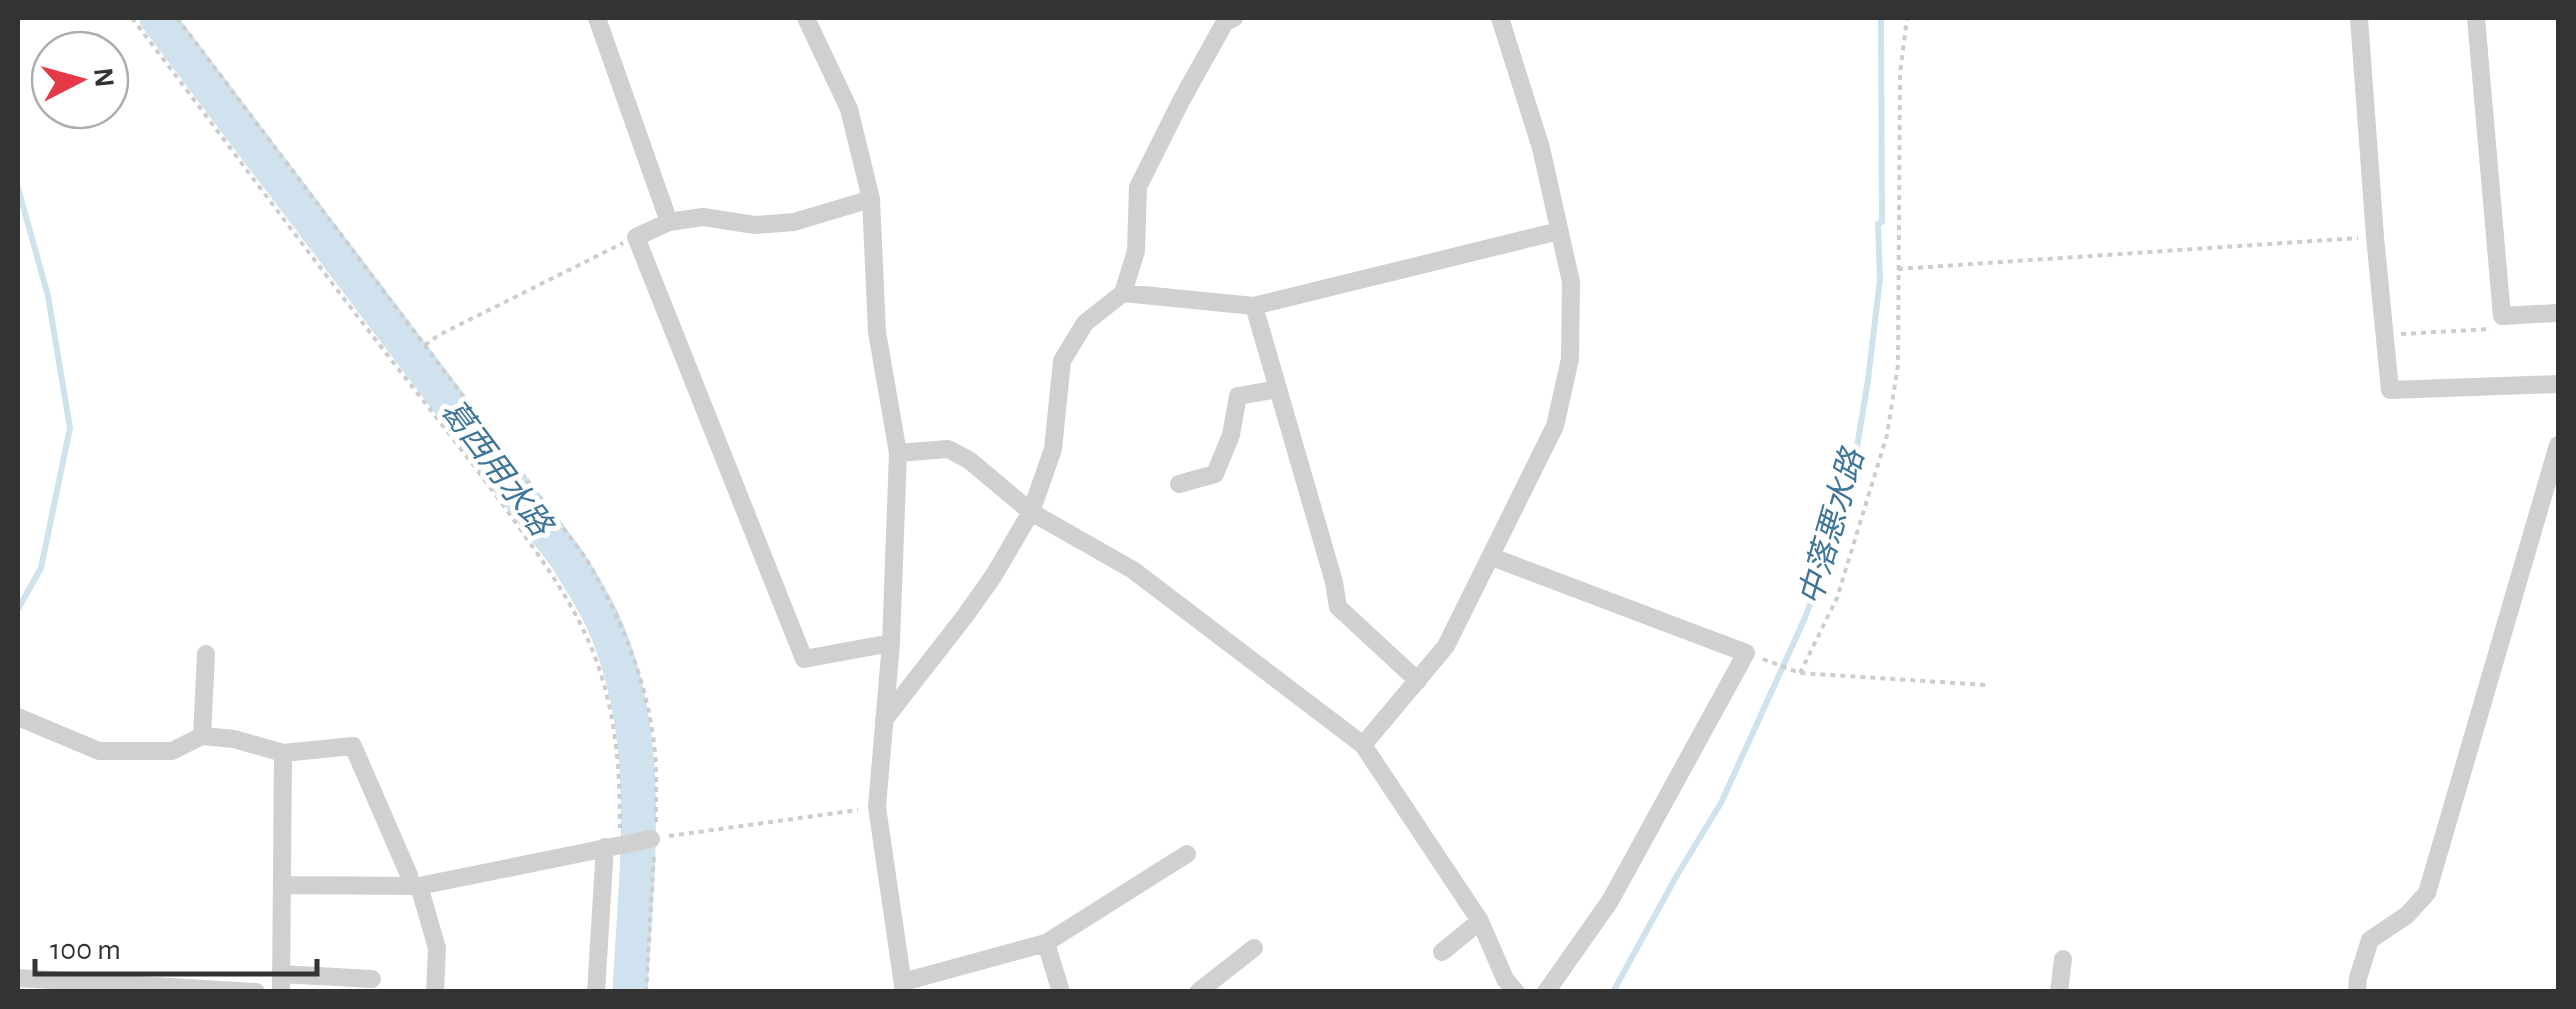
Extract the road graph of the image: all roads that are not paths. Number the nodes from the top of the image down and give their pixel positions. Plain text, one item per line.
1 (597, 18) edge
2 (806, 18) edge
3 (1500, 18) edge
4 (2359, 18) edge
5 (2476, 18) edge
6 (1225, 19) edge
7 (871, 199) junction
8 (668, 222) junction
9 (1559, 231) junction
10 (1123, 293) junction
11 (1254, 306) junction
12 (2558, 313) edge
13 (2558, 384) edge
14 (1278, 388) junction
15 (2558, 445) edge
16 (898, 453) junction
17 (1179, 484) dead end
18 (1031, 512) junction
19 (1492, 557) junction
20 (892, 643) junction
21 (206, 654) dead end
22 (1418, 681) junction
23 (18, 716) edge
24 (883, 721) junction
25 (202, 736) junction
26 (1363, 745) junction
27 (283, 753) junction
28 (654, 839) road end
29 (606, 847) junction
30 (1187, 854) dead end
31 (283, 885) junction
32 (415, 886) junction
33 (1480, 921) junction
34 (1046, 944) junction
35 (1254, 948) dead end
36 (1442, 952) dead end
37 (2062, 959) dead end
38 (18, 978) edge
39 (372, 979) dead end
40 (281, 983) edge
41 (903, 987) edge
42 (256, 992) edge
43 (435, 992) edge
44 (596, 992) edge
45 (1061, 992) edge
46 (1198, 992) edge
47 (1516, 992) edge
48 (1546, 992) edge
49 (2059, 992) edge
50 (2358, 992) edge

1 - 8 street
2 - 7 street
3 - 9 street
4 - 13 street
5 - 12 street
6 - 10 street
7 - 8 street
7 - 16 street
8 - 20 street
9 - 11 street
9 - 19 street
10 - 11 street
10 - 18 street
11 - 14 street
14 - 17 street
14 - 22 street
15 - 50 street
16 - 18 street
16 - 20 street
18 - 24 street
18 - 26 street
19 - 22 street
19 - 48 street
20 - 24 street
21 - 25 street
22 - 26 street
23 - 25 street
24 - 41 street
25 - 27 street
26 - 33 street
27 - 31 street
27 - 32 street
28 - 29 street
29 - 32 street
29 - 44 street
30 - 34 street
31 - 32 street
31 - 40 street
32 - 43 street
33 - 36 street
33 - 47 street
34 - 41 street
34 - 45 street
35 - 46 street
37 - 49 street
38 - 42 street
39 - 40 street

